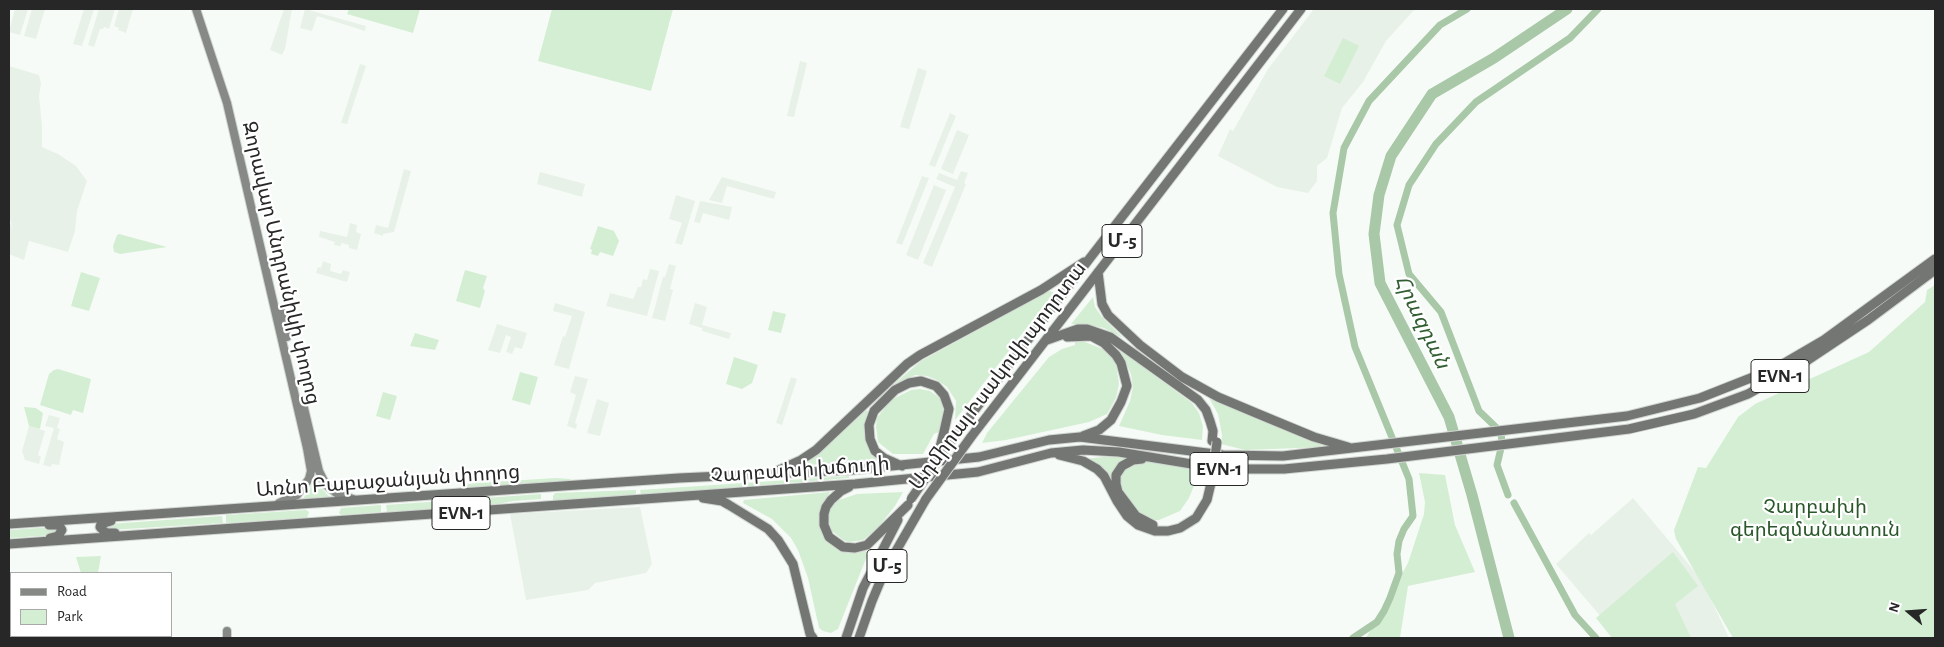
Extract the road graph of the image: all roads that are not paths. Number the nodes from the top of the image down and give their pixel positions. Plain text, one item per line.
1 (198, 9) edge
2 (1284, 9) edge
3 (1301, 9) edge
4 (1090, 258) junction
5 (1935, 259) edge
6 (1935, 270) edge
7 (1098, 272) junction
8 (1044, 344) junction
9 (1191, 383) junction
10 (1080, 437) junction
11 (1214, 442) junction
12 (1353, 449) junction
13 (1051, 453) junction
14 (1161, 458) junction
15 (935, 465) junction
16 (902, 466) junction
17 (852, 470) junction
18 (769, 473) junction
19 (1210, 478) junction
20 (854, 484) junction
21 (545, 488) junction
22 (691, 495) junction
23 (357, 500) junction
24 (910, 502) junction
25 (270, 506) junction
26 (514, 507) junction
27 (133, 516) junction
28 (12, 524) edge
29 (133, 536) junction
30 (12, 544) edge
31 (813, 638) edge
32 (846, 638) edge
33 (860, 638) edge

1 - 23 main road, Զորավար Անդրանիկի փողոց
1 - 25 main road, Զորավար Անդրանիկի փողոց
2 - 4 highway, Ադմիրալ Իսակովի պողոտա / Մ-5
3 - 7 highway, Ադմիրալ Իսակովի պողոտա / Մ-5
4 - 15 highway, Ադմիրալ Իսակովի պողոտա / Մ-5, bridge
4 - 18 highway
5 - 12 highway, Չարբախի խճուղի / EVN-1
6 - 14 highway, Չարբախի խճուղի / EVN-1
7 - 8 highway, Ադմիրալ Իսակովի պողոտա / Մ-5
7 - 9 highway
8 - 10 highway
8 - 11 highway
8 - 33 highway, Ադմիրալ Իսակովի պողոտա / Մ-5, bridge
9 - 11 highway
9 - 12 highway
10 - 12 highway, Չարբախի խճուղի / EVN-1
10 - 16 highway, Չարբախի խճուղի / EVN-1
11 - 19 highway, bridge
13 - 14 highway, Չարբախի խճուղի / EVN-1
13 - 19 highway
13 - 20 highway, Չարբախի խճուղի / EVN-1
14 - 19 highway
15 - 16 highway, bridge
15 - 24 highway, Ադմիրալ Իսակովի պողոտա / Մ-5, bridge
16 - 17 highway, Չարբախի խճուղի / EVN-1
17 - 18 highway, Չարբախի խճուղի / EVN-1
17 - 20 highway
18 - 21 highway, Առնո Բաբաջանյան փողոց / EVN-1
20 - 22 highway, Չարբախի խճուղի / EVN-1
20 - 24 highway
21 - 23 highway, Առնո Բաբաջանյան փողոց / EVN-1
21 - 26 highway
22 - 26 highway, Առնո Բաբաջանյան փողոց / EVN-1
22 - 31 highway
23 - 25 highway, Առնո Բաբաջանյան փողոց / EVN-1
24 - 32 highway, Ադմիրալ Իսակովի պողոտա / Մ-5
25 - 27 highway, Առնո Բաբաջանյան փողոց / EVN-1
26 - 29 highway, Առնո Բաբաջանյան փողոց / EVN-1
27 - 28 highway, Առնո Բաբաջանյան փողոց / EVN-1
27 - 29 highway
28 - 30 highway
29 - 30 highway, Առնո Բաբաջանյան փողոց / EVN-1

